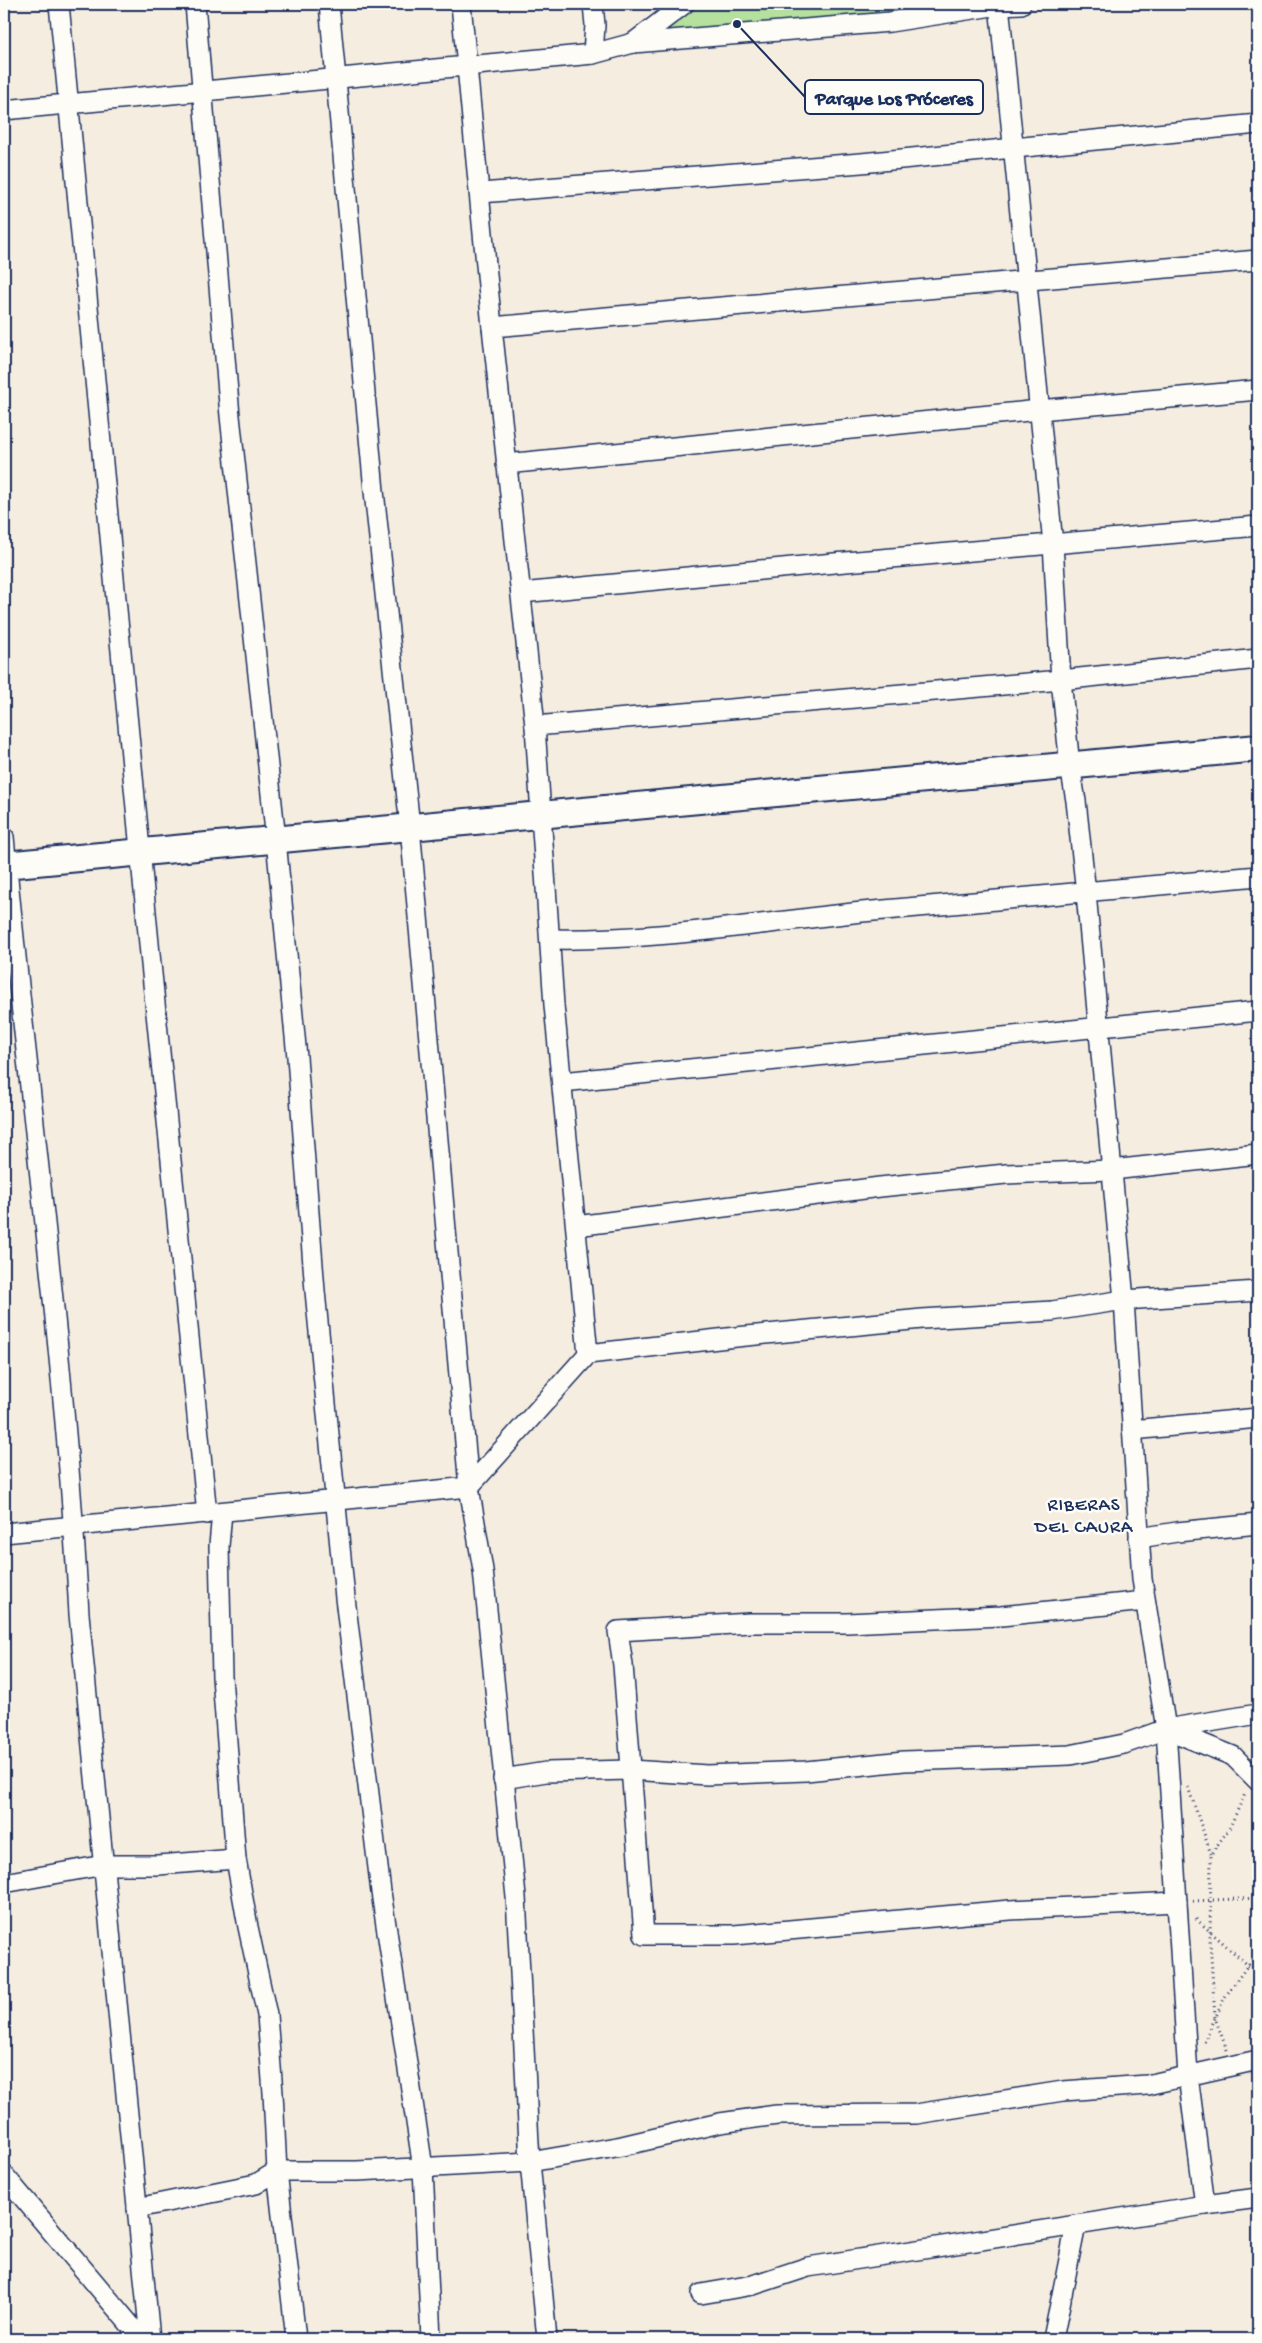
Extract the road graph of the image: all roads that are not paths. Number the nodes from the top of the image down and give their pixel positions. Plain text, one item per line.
1 (58, 4) edge
2 (195, 4) edge
3 (329, 4) edge
4 (461, 4) edge
5 (592, 4) edge
6 (684, 4) edge
7 (999, 4) edge
8 (1021, 4) edge
9 (633, 43) junction
10 (593, 54) junction
11 (467, 66) junction
12 (336, 78) junction
13 (204, 92) junction
14 (68, 105) junction
15 (4, 110) edge
16 (1258, 124) edge
17 (1013, 148) junction
18 (480, 193) junction
19 (1258, 260) edge
20 (1026, 281) junction
21 (492, 327) junction
22 (1258, 390) edge
23 (1039, 410) junction
24 (506, 464) junction
25 (1258, 526) edge
26 (1052, 544) junction
27 (521, 593) junction
28 (1258, 659) edge
29 (1061, 680) junction
30 (535, 726) junction
31 (1258, 748) edge
32 (1070, 766) junction
33 (541, 815) junction
34 (410, 827) junction
35 (4, 837) edge
36 (276, 840) junction
37 (140, 852) junction
38 (5, 865) edge
39 (1258, 876) edge
40 (1086, 893) junction
41 (550, 939) junction
42 (1258, 1011) edge
43 (1099, 1028) junction
44 (562, 1082) junction
45 (1258, 1154) edge
46 (1112, 1170) junction
47 (576, 1226) junction
48 (1258, 1291) edge
49 (1124, 1300) junction
50 (588, 1354) junction
51 (1258, 1418) edge
52 (1132, 1430) junction
53 (469, 1487) junction
54 (337, 1501) junction
55 (215, 1513) junction
56 (1258, 1524) edge
57 (74, 1527) junction
58 (4, 1533) edge
59 (1139, 1538) junction
60 (1145, 1601) junction
61 (1258, 1714) edge
62 (1166, 1729) junction
63 (631, 1770) junction
64 (503, 1779) junction
65 (1255, 1782) edge
66 (236, 1859) junction
67 (104, 1865) junction
68 (4, 1883) edge
69 (1177, 1902) junction
70 (1258, 2060) edge
71 (1188, 2076) junction
72 (530, 2162) junction
73 (423, 2168) junction
74 (277, 2171) junction
75 (4, 2175) edge
76 (1258, 2198) edge
77 (1205, 2205) junction
78 (137, 2208) junction
79 (1076, 2225) junction
80 (700, 2294) dead end
81 (142, 2339) edge
82 (150, 2339) edge
83 (296, 2339) edge
84 (431, 2339) edge
85 (547, 2339) edge
86 (1053, 2339) edge

1 - 14 street
2 - 13 street
3 - 12 street
4 - 11 street
5 - 10 street
6 - 9 street
7 - 8 street
7 - 9 street
7 - 17 street
9 - 10 street
10 - 11 street
11 - 12 street
11 - 18 street
12 - 13 street
12 - 34 street
13 - 14 street
13 - 36 street
14 - 15 street
14 - 37 street
16 - 17 street
17 - 18 street
17 - 20 street
18 - 21 street
19 - 20 street
20 - 21 street
20 - 23 street
21 - 24 street
22 - 23 street
23 - 24 street
23 - 26 street
24 - 27 street
25 - 26 street
26 - 27 street
26 - 29 street
27 - 30 street
28 - 29 street
29 - 30 street
29 - 32 street
30 - 33 street
31 - 32 street
32 - 33 street
32 - 40 street
33 - 34 street
33 - 41 street
34 - 36 street
34 - 53 street
35 - 38 street
36 - 37 street
36 - 54 street
37 - 38 street
37 - 55 street
38 - 57 street
39 - 40 street
40 - 41 street
40 - 43 street
41 - 44 street
42 - 43 street
43 - 44 street
43 - 46 street
44 - 47 street
45 - 46 street
46 - 47 street
46 - 49 street
47 - 50 street
48 - 49 street
49 - 50 street
49 - 52 street
50 - 53 street
51 - 52 street
52 - 59 street
53 - 54 street
53 - 64 street
54 - 55 street
54 - 73 street
55 - 57 street
55 - 66 street
56 - 59 street
57 - 58 street
57 - 67 street
59 - 60 street
60 - 62 street
60 - 63 street
61 - 62 street
62 - 63 street
62 - 65 street
62 - 69 street
63 - 64 street
63 - 69 street
64 - 72 street
66 - 67 street
66 - 74 street
67 - 68 street
67 - 78 street
69 - 71 street
70 - 71 street
71 - 72 street
71 - 77 street
72 - 73 street
72 - 85 street
73 - 74 street
73 - 84 street
74 - 78 street
74 - 83 street
75 - 81 street
76 - 77 street
77 - 79 street
78 - 82 street
79 - 80 street
79 - 86 street

